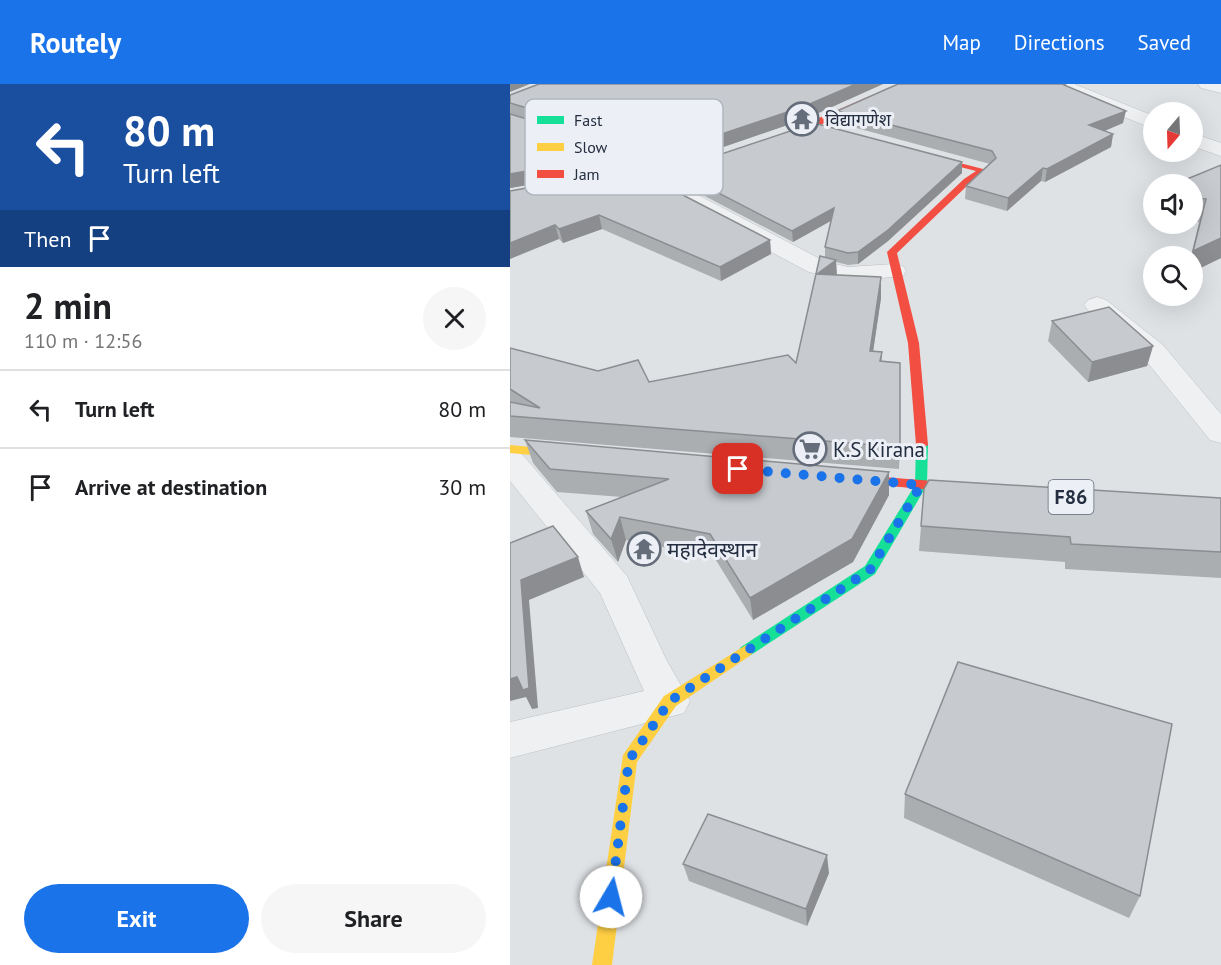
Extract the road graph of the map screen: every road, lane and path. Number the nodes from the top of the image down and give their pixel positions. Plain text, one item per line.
1 (904, 84) edge
2 (1058, 84) edge
3 (1207, 84) edge
4 (1221, 88) edge
5 (1143, 119) edge
6 (813, 125) junction
7 (833, 130) edge
8 (761, 143) edge
9 (1203, 143) edge
10 (904, 150) edge
11 (1221, 150) edge
12 (730, 154) edge
13 (723, 156) edge
14 (682, 195) edge
15 (894, 271) junction
16 (1097, 305) dead end
17 (1221, 433) edge
18 (510, 449) edge
19 (592, 457) edge
20 (510, 459) edge
21 (827, 477) edge
22 (921, 485) junction
23 (985, 490) edge
24 (670, 701) junction
25 (510, 740) edge
26 (602, 965) edge

1 - 6 street
2 - 5 street
3 - 4 street
6 - 7 street
6 - 8 street
9 - 11 street
10 - 15 street
12 - 13 street
14 - 15 street
15 - 22 street
16 - 17 street
18 - 19 street
20 - 24 street
21 - 22 street
22 - 23 street
22 - 24 street
24 - 25 street
24 - 26 street

